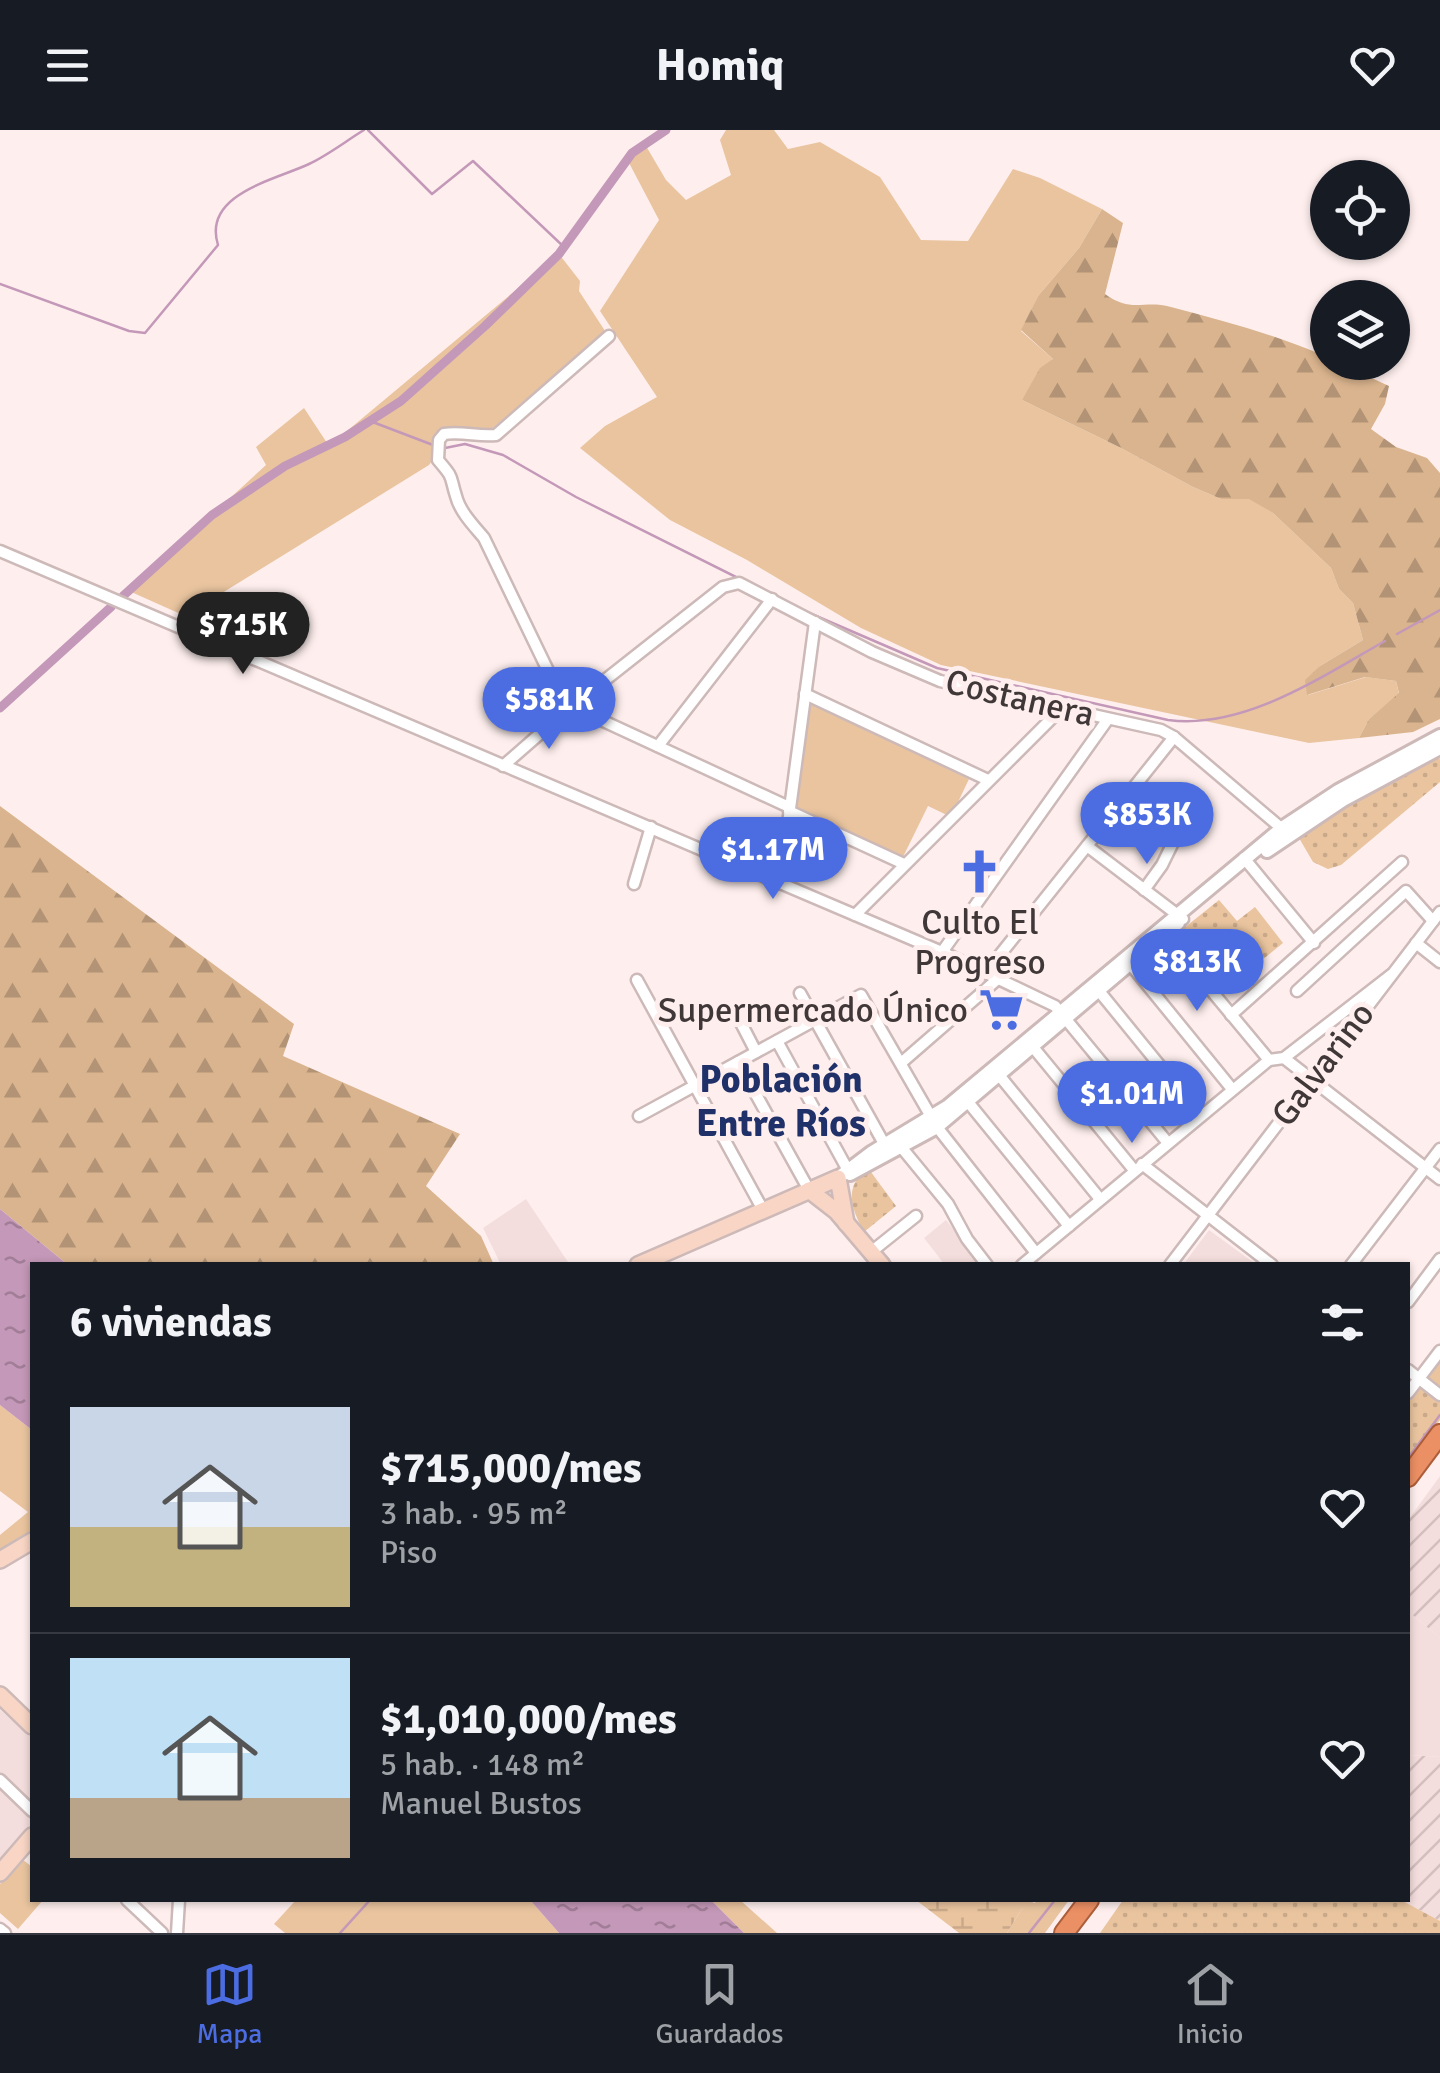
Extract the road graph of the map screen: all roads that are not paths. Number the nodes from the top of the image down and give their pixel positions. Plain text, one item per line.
1 (609, 336) dead end
2 (0, 551) edge
3 (772, 599) junction
4 (815, 622) junction
5 (805, 694) junction
6 (570, 708) junction
7 (1061, 708) junction
8 (1108, 719) junction
9 (1174, 738) junction
10 (1437, 745) edge
11 (658, 746) junction
12 (503, 766) junction
13 (988, 780) junction
14 (789, 809) junction
15 (1184, 820) dead end
16 (651, 827) junction
17 (1285, 832) junction
18 (1087, 846) junction
19 (1247, 862) junction
20 (1402, 862) dead end
21 (904, 864) junction
22 (634, 884) dead end
23 (780, 884) junction
24 (1144, 890) junction
25 (855, 915) junction
26 (1436, 916) edge
27 (1180, 917) junction
28 (1162, 931) junction
29 (1314, 943) junction
30 (1416, 943) junction
31 (942, 952) junction
32 (1440, 962) edge
33 (1130, 965) junction
34 (987, 971) junction
35 (1392, 974) junction
36 (1000, 977) junction
37 (637, 980) dead end
38 (1099, 991) junction
39 (1298, 991) dead end
40 (800, 993) dead end
41 (1064, 1015) junction
42 (1231, 1016) junction
43 (816, 1020) junction
44 (741, 1023) dead end
45 (777, 1042) junction
46 (1030, 1044) junction
47 (756, 1052) junction
48 (1284, 1058) junction
49 (1269, 1060) junction
50 (738, 1062) junction
51 (901, 1064) junction
52 (1000, 1076) junction
53 (1312, 1080) junction
54 (695, 1086) junction
55 (1232, 1089) junction
56 (968, 1102) junction
57 (638, 1116) dead end
58 (1200, 1116) junction
59 (934, 1122) junction
60 (1168, 1143) junction
61 (892, 1149) junction
62 (1440, 1149) edge
63 (1138, 1167) junction
64 (1426, 1168) junction
65 (845, 1174) junction
66 (1440, 1179) edge
67 (809, 1190) junction
68 (1100, 1200) junction
69 (763, 1210) junction
70 (916, 1216) dead end
71 (1208, 1216) junction
72 (846, 1223) junction
73 (1068, 1226) junction
74 (1036, 1253) junction
75 (877, 1258) edge
76 (1440, 1259) edge
77 (645, 1262) edge
78 (985, 1262) edge
79 (1026, 1262) edge
80 (1172, 1262) edge
81 (1268, 1262) edge
82 (1354, 1262) edge
83 (1410, 1299) edge
84 (1440, 1351) edge
85 (1410, 1372) edge
86 (1418, 1378) junction
87 (1410, 1390) edge
88 (1440, 1396) edge
89 (1440, 1434) edge
90 (1410, 1473) edge
91 (30, 1543) edge
92 (0, 1560) edge
93 (0, 1695) edge
94 (30, 1724) edge
95 (0, 1782) edge
96 (30, 1809) edge
97 (30, 1838) edge
98 (0, 1873) edge
99 (129, 1902) edge
100 (179, 1902) edge
101 (1087, 1902) edge
102 (162, 1933) edge
103 (177, 1933) edge
104 (1064, 1933) edge

1 - 6 street
2 - 12 street
3 - 4 street, Costanera
3 - 6 street, Costanera
3 - 11 street
4 - 5 street
4 - 7 street, Costanera
5 - 13 street
5 - 14 street
6 - 11 street
6 - 12 street
7 - 8 street, Costanera
7 - 13 street
8 - 9 street, Costanera
8 - 31 street
9 - 17 street, Costanera
9 - 18 street
10 - 17 street
11 - 14 street
12 - 16 street
13 - 21 street
14 - 21 street
14 - 23 street
15 - 24 street
16 - 22 street
16 - 23 street
17 - 19 street
18 - 24 street
18 - 34 street
19 - 27 street
19 - 29 street
20 - 29 street
21 - 25 street
23 - 25 street
24 - 27 street
25 - 31 street
26 - 30 street, Galvarino
26 - 39 street
27 - 28 street
28 - 33 street
28 - 41 street
28 - 42 street
29 - 42 street
30 - 32 street
30 - 35 street, Galvarino
31 - 34 street
33 - 38 street
33 - 55 street
34 - 36 street
35 - 48 street
35 - 53 street, Galvarino
36 - 41 street
36 - 51 street
37 - 54 street
38 - 41 street
38 - 58 street
40 - 43 street
41 - 46 street
41 - 60 street
42 - 49 street
43 - 45 street
43 - 51 street
43 - 61 street
44 - 47 street
45 - 47 street
45 - 65 street
46 - 52 street
46 - 59 street
46 - 63 street
47 - 50 street
48 - 49 street
48 - 53 street
49 - 55 street
50 - 54 street
50 - 67 street
51 - 59 street
52 - 56 street
52 - 68 street
53 - 64 street
53 - 71 street, Galvarino
54 - 57 street
54 - 69 street
55 - 58 street
56 - 59 street
56 - 73 street
58 - 60 street
59 - 61 street
59 - 74 street
60 - 63 street
61 - 65 street
61 - 78 street
62 - 64 street
63 - 68 street
63 - 71 street
64 - 66 street
64 - 82 street
65 - 67 main road
65 - 72 main road
67 - 69 main road
67 - 72 main road
68 - 73 street
69 - 77 main road
70 - 75 street
71 - 80 street, Galvarino
71 - 81 street
72 - 75 main road
73 - 74 street
74 - 79 street
76 - 83 street
84 - 86 street
85 - 86 street
86 - 87 street
86 - 88 street
89 - 90 highway
91 - 92 main road
93 - 94 main road
95 - 96 street
97 - 98 main road
99 - 102 street
100 - 103 street
101 - 104 highway

